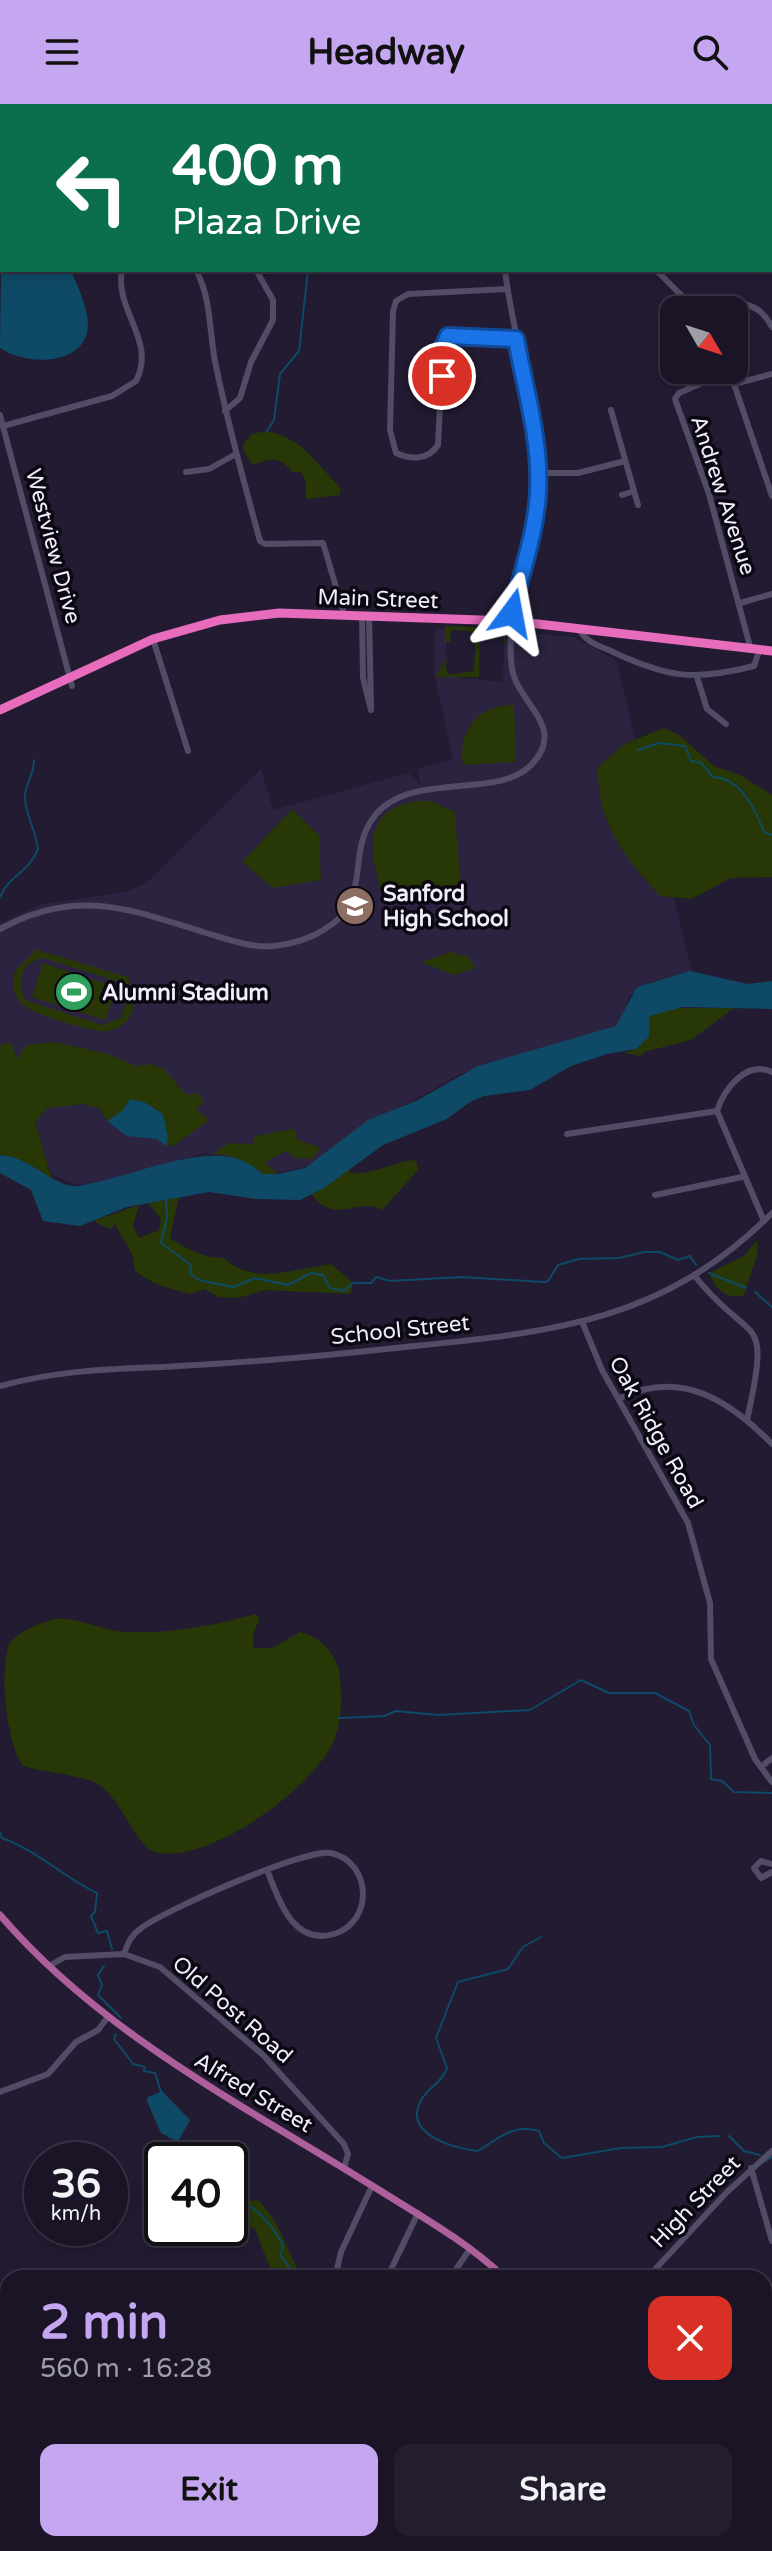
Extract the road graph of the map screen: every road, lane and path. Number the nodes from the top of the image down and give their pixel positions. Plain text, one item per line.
1 (122, 272) edge
2 (197, 272) edge
3 (257, 272) edge
4 (505, 272) edge
5 (661, 272) edge
6 (507, 289) junction
7 (772, 327) edge
8 (516, 339) junction
9 (772, 374) edge
10 (748, 380) edge
11 (701, 384) edge
12 (734, 384) edge
13 (611, 410) dead end
14 (225, 411) junction
15 (0, 415) edge
16 (614, 421) junction
17 (602, 424) dead end
18 (3, 426) junction
19 (236, 454) junction
20 (625, 461) junction
21 (186, 472) dead end
22 (539, 473) junction
23 (634, 491) junction
24 (622, 495) dead end
25 (772, 496) edge
26 (638, 505) dead end
27 (772, 594) edge
28 (740, 603) junction
29 (344, 614) junction
30 (365, 615) junction
31 (512, 621) junction
32 (579, 628) junction
33 (153, 639) junction
34 (755, 651) junction
35 (772, 651) edge
36 (697, 677) junction
37 (72, 682) junction
38 (0, 710) edge
39 (726, 724) dead end
40 (188, 751) dead end
41 (0, 929) edge
42 (772, 1072) edge
43 (717, 1111) junction
44 (567, 1134) dead end
45 (742, 1177) junction
46 (655, 1195) dead end
47 (772, 1213) edge
48 (764, 1221) junction
49 (694, 1275) junction
50 (583, 1324) junction
51 (0, 1386) edge
52 (620, 1398) junction
53 (747, 1420) junction
54 (772, 1444) edge
55 (772, 1758) edge
56 (761, 1767) junction
57 (772, 1782) edge
58 (772, 1864) edge
59 (267, 1870) junction
60 (772, 1872) edge
61 (0, 1915) edge
62 (124, 1954) junction
63 (49, 1966) junction
64 (108, 2017) junction
65 (0, 2092) edge
66 (772, 2151) edge
67 (344, 2168) junction
68 (751, 2168) junction
69 (372, 2186) junction
70 (418, 2213) junction
71 (772, 2241) edge
72 (470, 2249) junction
73 (337, 2270) edge
74 (391, 2270) edge
75 (456, 2270) edge
76 (495, 2270) edge
77 (655, 2270) edge

1 - 18 street
2 - 14 street
3 - 14 street
4 - 6 street
5 - 7 street
6 - 8 street
6 - 8 street
8 - 22 street
9 - 10 street
11 - 28 street, Andrew Avenue
12 - 25 street
13 - 16 street
14 - 19 street
15 - 18 street, Westview Drive
16 - 17 street
16 - 20 street
18 - 37 street, Westview Drive
19 - 21 street
19 - 29 street
20 - 22 street
20 - 23 street
22 - 31 street
23 - 24 street
23 - 26 street
27 - 28 street
28 - 34 street, Andrew Avenue
29 - 30 highway, Main Street
29 - 33 highway, Main Street
30 - 30 street
30 - 31 highway, Main Street
31 - 32 highway, Main Street
31 - 41 street
32 - 34 highway, Main Street
32 - 36 street
33 - 37 highway, Main Street
33 - 40 street
34 - 35 highway, Main Street
34 - 36 street
36 - 39 street
37 - 38 highway, Main Street
42 - 43 street
43 - 44 street
43 - 45 street
45 - 46 street
45 - 48 street
47 - 48 street, School Street
48 - 49 street, School Street
49 - 50 street, School Street
49 - 53 street
50 - 51 street, School Street
50 - 52 street, Oak Ridge Road
52 - 53 street
52 - 56 street, Oak Ridge Road
53 - 54 street
55 - 56 street
56 - 57 street, Oak Ridge Road
58 - 60 street
59 - 59 street
59 - 62 street
61 - 63 main road, Alfred Street
62 - 63 street, Old Post Road
62 - 67 street, Old Post Road
63 - 64 main road, Alfred Street
64 - 65 street
64 - 67 main road, Alfred Street
66 - 68 street, High Street
67 - 69 main road, Alfred Street
68 - 71 street
68 - 77 street, High Street
69 - 70 main road, Alfred Street
69 - 73 street
70 - 72 main road, Alfred Street
70 - 74 street
72 - 75 street
72 - 76 main road, Alfred Street

